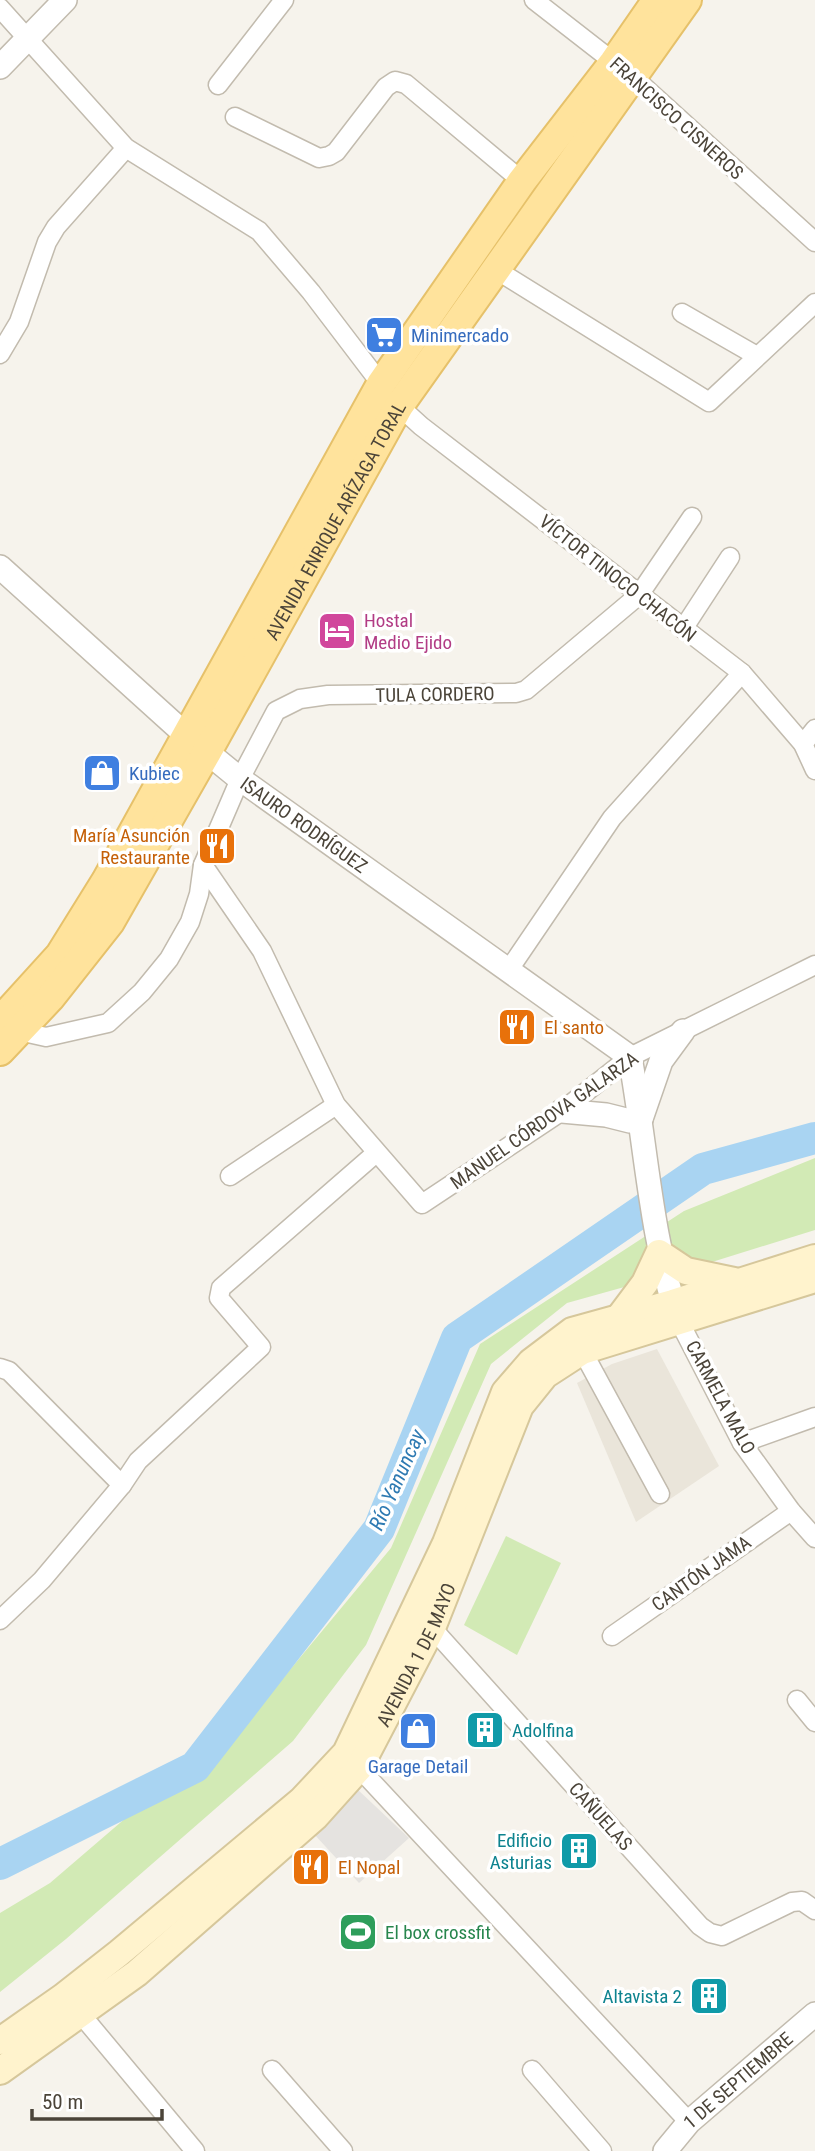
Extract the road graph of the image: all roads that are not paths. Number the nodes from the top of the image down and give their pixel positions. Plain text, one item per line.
1 (65, 0) edge
2 (284, 0) edge
3 (534, 0) edge
4 (657, 0) edge
5 (687, 0) edge
6 (0, 8) edge
7 (28, 39) junction
8 (0, 67) edge
9 (623, 69) junction
10 (218, 85) dead end
11 (235, 117) dead end
12 (126, 148) junction
13 (522, 181) junction
14 (815, 242) edge
15 (495, 269) junction
16 (815, 303) edge
17 (682, 313) dead end
18 (0, 354) edge
19 (757, 356) junction
20 (381, 384) junction
21 (399, 406) junction
22 (692, 517) dead end
23 (730, 557) dead end
24 (0, 568) edge
25 (639, 596) junction
26 (683, 629) junction
27 (742, 673) junction
28 (815, 729) edge
29 (197, 744) junction
30 (803, 744) junction
31 (815, 770) edge
32 (240, 779) junction
33 (203, 865) junction
34 (815, 965) edge
35 (508, 971) junction
36 (10, 1026) edge
37 (683, 1031) junction
38 (0, 1051) edge
39 (630, 1057) junction
40 (336, 1105) junction
41 (562, 1111) junction
42 (641, 1119) junction
43 (376, 1153) junction
44 (230, 1176) dead end
45 (659, 1250) junction
46 (815, 1258) edge
47 (815, 1279) edge
48 (740, 1282) junction
49 (676, 1312) junction
50 (618, 1319) junction
51 (577, 1341) junction
52 (0, 1368) edge
53 (815, 1417) edge
54 (743, 1443) junction
55 (122, 1485) junction
56 (660, 1493) dead end
57 (791, 1511) junction
58 (815, 1538) edge
59 (0, 1620) edge
60 (423, 1621) junction
61 (612, 1636) dead end
62 (797, 1700) dead end
63 (815, 1722) edge
64 (359, 1768) junction
65 (815, 1910) edge
66 (73, 2006) junction
67 (815, 2014) edge
68 (0, 2041) edge
69 (272, 2070) dead end
70 (532, 2070) dead end
71 (0, 2071) edge
72 (689, 2122) junction
73 (195, 2151) edge
74 (343, 2151) edge
75 (602, 2151) edge
76 (665, 2151) edge

1 - 7 street
2 - 10 street
3 - 9 street, FRANCISCO CISNEROS
4 - 9 main road, AVENIDA ENRIQUE ARÍZAGA TORAL
5 - 9 main road, AVENIDA ENRIQUE ARÍZAGA TORAL
6 - 7 street
7 - 8 street
7 - 12 street
9 - 13 main road, AVENIDA ENRIQUE ARÍZAGA TORAL
9 - 14 street, FRANCISCO CISNEROS
9 - 15 main road, AVENIDA ENRIQUE ARÍZAGA TORAL
11 - 13 street
12 - 18 street
12 - 20 street
13 - 20 main road, AVENIDA ENRIQUE ARÍZAGA TORAL
15 - 19 street
15 - 21 main road, AVENIDA ENRIQUE ARÍZAGA TORAL
16 - 19 street
17 - 19 street
20 - 29 main road, AVENIDA ENRIQUE ARÍZAGA TORAL
21 - 25 street, VÍCTOR TINOCO CHACÓN
21 - 29 main road, AVENIDA ENRIQUE ARÍZAGA TORAL
22 - 25 street, TULA CORDERO
23 - 26 street
24 - 29 street, ISAURO RODRÍGUEZ
25 - 26 street, VÍCTOR TINOCO CHACÓN
25 - 32 street, TULA CORDERO
26 - 27 street, VÍCTOR TINOCO CHACÓN
27 - 30 street, VÍCTOR TINOCO CHACÓN
27 - 35 street
28 - 30 street
29 - 32 street, ISAURO RODRÍGUEZ
29 - 36 main road, AVENIDA ENRIQUE ARÍZAGA TORAL
30 - 31 street, VÍCTOR TINOCO CHACÓN
32 - 33 street
32 - 35 street, ISAURO RODRÍGUEZ
33 - 36 street
33 - 40 street, MANUEL CÓRDOVA GALARZA
34 - 37 street, MANUEL CÓRDOVA GALARZA
35 - 39 street, ISAURO RODRÍGUEZ
36 - 38 main road, AVENIDA ENRIQUE ARÍZAGA TORAL
37 - 39 street, MANUEL CÓRDOVA GALARZA
37 - 42 street
39 - 41 street, MANUEL CÓRDOVA GALARZA
39 - 42 street
40 - 43 street, MANUEL CÓRDOVA GALARZA
40 - 44 street
41 - 42 street
41 - 43 street, MANUEL CÓRDOVA GALARZA
42 - 45 street
43 - 55 street
45 - 48 main road
45 - 49 street
45 - 50 main road
46 - 48 main road, AVENIDA 1 DE MAYO
47 - 49 main road, AVENIDA 1 DE MAYO
48 - 49 main road, AVENIDA 1 DE MAYO
49 - 50 main road, AVENIDA 1 DE MAYO
49 - 51 main road, AVENIDA 1 DE MAYO
49 - 54 street, CARMELA MALO
50 - 51 main road, AVENIDA 1 DE MAYO
51 - 56 street
51 - 60 main road, AVENIDA 1 DE MAYO
52 - 55 street
53 - 54 street
54 - 57 street, CARMELA MALO
55 - 59 street
57 - 58 street, CARMELA MALO
57 - 61 street, CANTÓN JAMA
60 - 64 main road, AVENIDA 1 DE MAYO
60 - 65 street, CAÑUELAS
60 - 66 main road, AVENIDA 1 DE MAYO
62 - 63 street
64 - 66 main road, AVENIDA 1 DE MAYO
64 - 72 street
66 - 68 main road, AVENIDA 1 DE MAYO
66 - 71 main road, AVENIDA 1 DE MAYO
66 - 73 street
67 - 72 street, 1 DE SEPTIEMBRE
69 - 74 street
70 - 75 street
72 - 76 street, 1 DE SEPTIEMBRE

